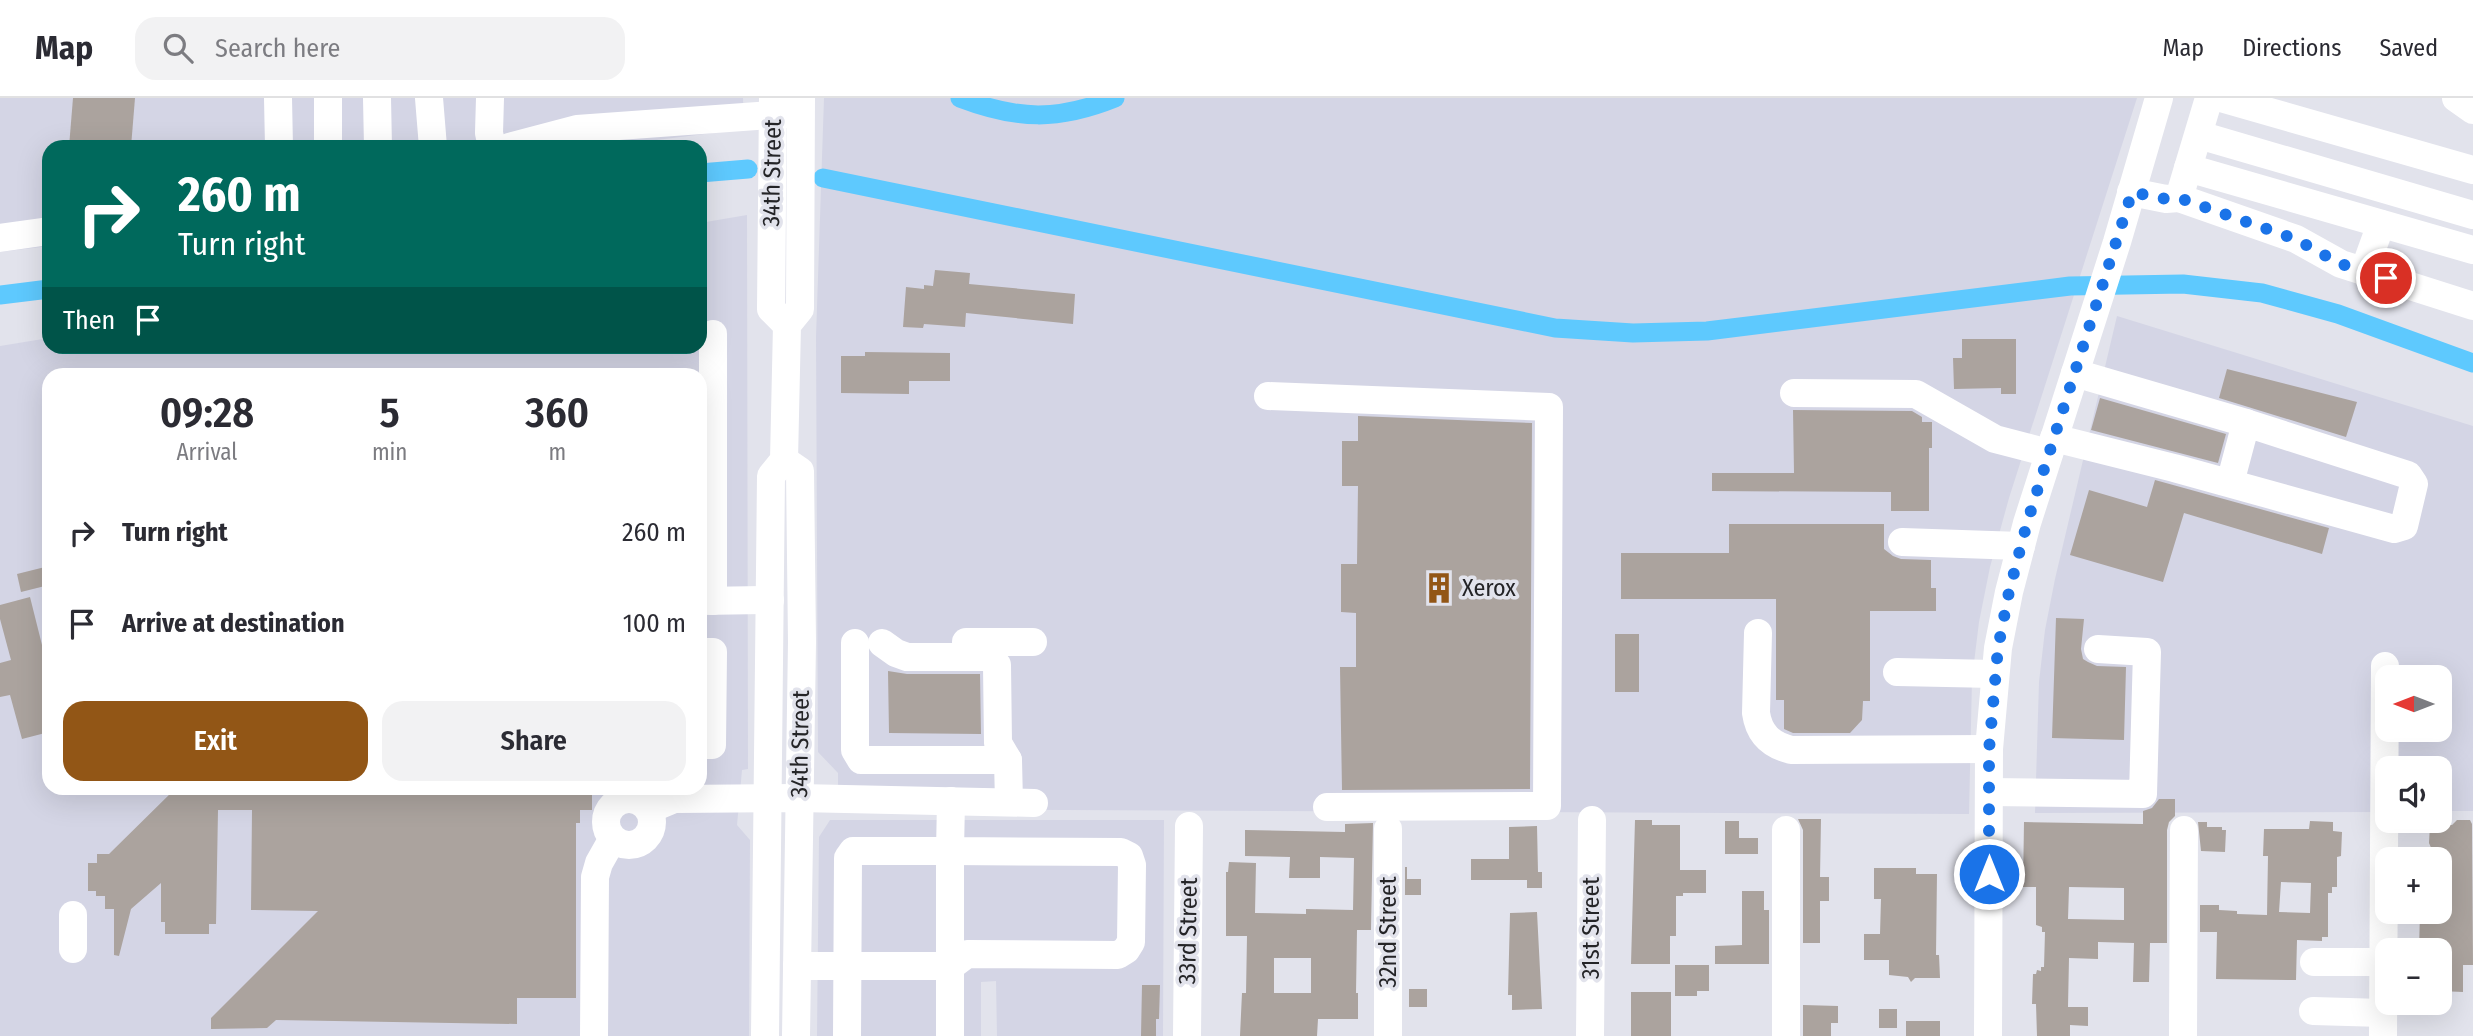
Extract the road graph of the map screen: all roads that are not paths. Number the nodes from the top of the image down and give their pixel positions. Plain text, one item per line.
1 (278, 98) edge
2 (328, 98) edge
3 (377, 98) edge
4 (429, 98) edge
5 (489, 98) edge
6 (2159, 98) edge
7 (2209, 98) edge
8 (2221, 98) edge
9 (2456, 98) edge
10 (801, 105) edge
11 (773, 106) edge
12 (2473, 110) edge
13 (2199, 135) junction
14 (279, 140) edge
15 (328, 140) edge
16 (378, 140) edge
17 (432, 140) edge
18 (490, 140) edge
19 (535, 140) edge
20 (2188, 168) junction
21 (2473, 170) edge
22 (2132, 192) junction
23 (2179, 198) junction
24 (2473, 215) edge
25 (2381, 223) junction
26 (42, 232) edge
27 (0, 238) edge
28 (2473, 250) edge
29 (2364, 271) junction
30 (2473, 306) edge
31 (787, 325) junction
32 (713, 334) dead end
33 (2075, 373) junction
34 (1794, 393) dead end
35 (1276, 397) dead end
36 (2246, 423) junction
37 (2051, 445) junction
38 (784, 460) junction
39 (2230, 484) junction
40 (1902, 542) dead end
41 (2021, 546) junction
42 (770, 600) junction
43 (707, 601) edge
44 (1758, 633) dead end
45 (859, 643) junction
46 (2098, 649) dead end
47 (707, 652) edge
48 (1897, 672) dead end
49 (1996, 674) junction
50 (2384, 742) edge
51 (707, 745) edge
52 (1989, 750) junction
53 (1008, 760) junction
54 (1989, 792) junction
55 (676, 796) edge
56 (769, 798) junction
57 (799, 798) junction
58 (951, 801) junction
59 (1327, 807) dead end
60 (1592, 820) dead end
61 (1189, 825) dead end
62 (1388, 829) dead end
63 (1786, 830) dead end
64 (2184, 830) dead end
65 (950, 850) junction
66 (72, 915) dead end
67 (2383, 938) edge
68 (72, 949) dead end
69 (2314, 962) dead end
70 (2375, 962) edge
71 (847, 966) junction
72 (951, 966) junction
73 (797, 967) junction
74 (2313, 1011) dead end
75 (2383, 1024) edge
76 (594, 1036) edge
77 (765, 1036) edge
78 (796, 1036) edge
79 (847, 1036) edge
80 (950, 1036) edge
81 (1187, 1036) edge
82 (1388, 1036) edge
83 (1590, 1036) edge
84 (1786, 1036) edge
85 (1988, 1036) edge
86 (2183, 1036) edge

1 - 14 street
2 - 15 street
3 - 16 street
4 - 17 street
5 - 18 street
6 - 22 street
7 - 13 street
8 - 21 street
9 - 12 street
10 - 11 street
10 - 31 street, 34th Street
11 - 19 street
11 - 31 street, 34th Street
13 - 20 street
13 - 24 street
20 - 23 street
20 - 25 street
22 - 23 street
22 - 33 street
23 - 29 street
25 - 28 street
25 - 29 street
26 - 27 street
29 - 30 street
31 - 38 street, 34th Street
32 - 43 street
33 - 36 street
33 - 37 street
34 - 37 street
35 - 59 street
36 - 39 street
36 - 39 street
37 - 39 street
37 - 41 street
38 - 42 street, 34th Street
38 - 57 street, 34th Street
40 - 41 street
41 - 49 street
42 - 43 street
42 - 56 street, 34th Street
44 - 52 street
45 - 53 street
45 - 53 street
45 - 53 street
46 - 54 street
47 - 51 street
48 - 49 street
49 - 52 street
50 - 67 street
52 - 54 street
53 - 58 street
54 - 85 street
55 - 56 street
55 - 76 street
56 - 57 street
56 - 77 street, 34th Street
57 - 58 street
57 - 73 street, 34th Street
58 - 65 street
60 - 83 street, 31st Street
61 - 81 street, 33rd Street
62 - 82 street, 32nd Street
63 - 84 street
64 - 86 street
65 - 71 street
65 - 72 street
65 - 72 street
66 - 68 street
69 - 70 street
71 - 72 street
71 - 73 street
71 - 79 street
72 - 80 street
73 - 78 street, 34th Street
74 - 75 street

